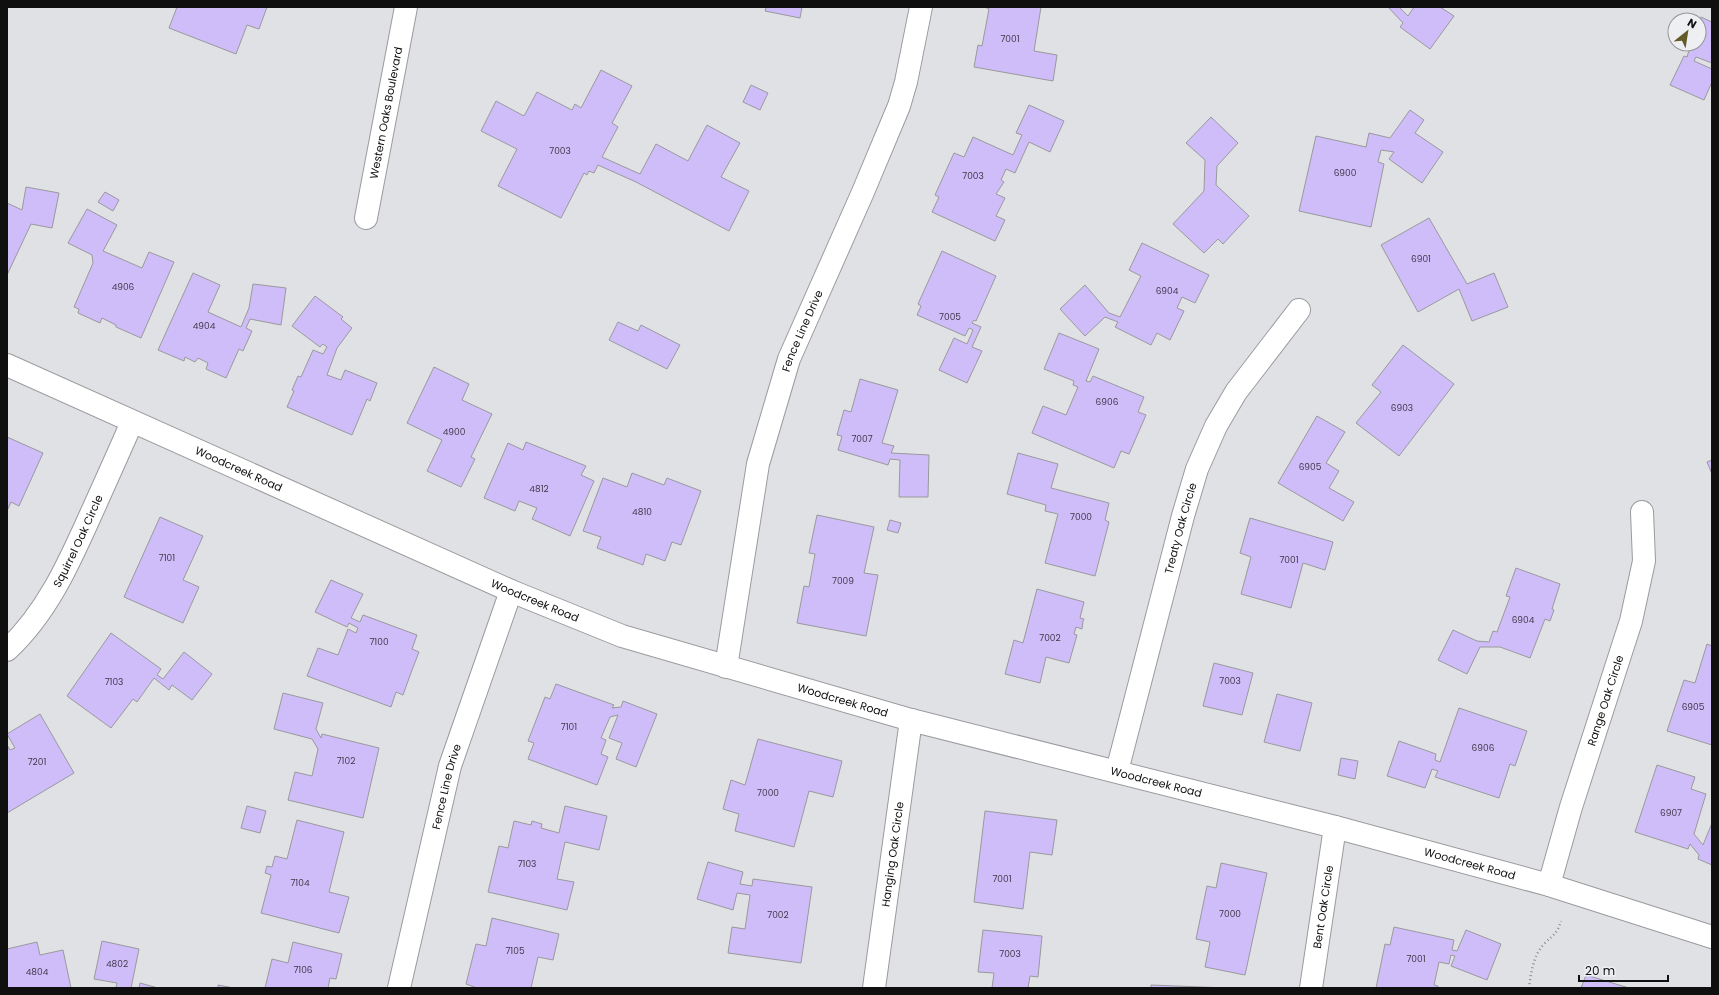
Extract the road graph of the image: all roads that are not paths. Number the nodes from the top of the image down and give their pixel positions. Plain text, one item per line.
1 (406, 7) edge
2 (921, 7) edge
3 (366, 218) dead end
4 (1299, 310) dead end
5 (7, 365) edge
6 (132, 422) junction
7 (1642, 512) dead end
8 (511, 591) junction
9 (7, 650) edge
10 (726, 667) junction
11 (911, 720) junction
12 (1117, 771) junction
13 (1335, 827) junction
14 (1549, 885) junction
15 (1712, 937) edge
16 (399, 988) edge
17 (874, 988) edge
18 (1311, 988) edge

1 - 3 street, Western Oaks Boulevard
2 - 10 street, Fence Line Drive
4 - 12 street, Treaty Oak Circle
5 - 6 street, Woodcreek Road
6 - 8 street, Woodcreek Road
6 - 9 street, Squirrel Oak Circle
7 - 14 street, Range Oak Circle
8 - 10 street, Woodcreek Road
8 - 16 street, Fence Line Drive
10 - 11 street, Woodcreek Road
11 - 12 street, Woodcreek Road
11 - 17 street, Hanging Oak Circle
12 - 13 street, Woodcreek Road
13 - 14 street, Woodcreek Road
13 - 18 street, Bent Oak Circle
14 - 15 street, Woodcreek Road

